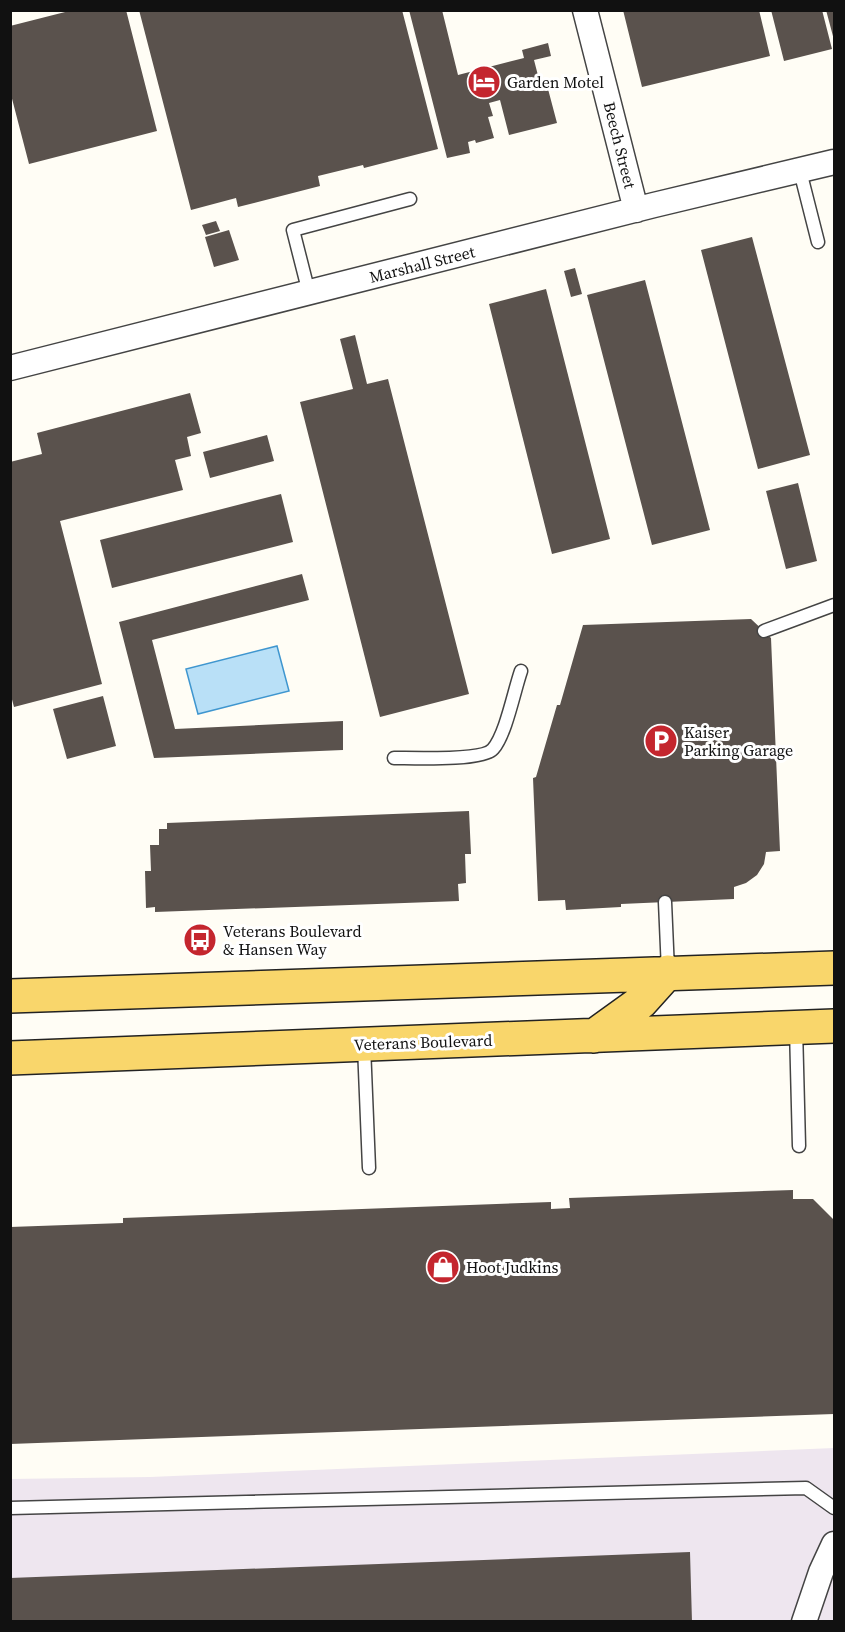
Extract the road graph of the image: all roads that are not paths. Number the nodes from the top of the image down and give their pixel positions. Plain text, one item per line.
1 (585, 10) edge
2 (834, 162) edge
3 (800, 171) junction
4 (410, 199) dead end
5 (636, 210) junction
6 (818, 242) dead end
7 (309, 292) junction
8 (10, 368) edge
9 (834, 605) edge
10 (765, 631) dead end
11 (520, 671) dead end
12 (394, 758) dead end
13 (665, 902) dead end
14 (834, 968) edge
15 (668, 972) junction
16 (10, 996) edge
17 (834, 1026) edge
18 (796, 1027) junction
19 (594, 1036) junction
20 (364, 1044) junction
21 (10, 1058) edge
22 (799, 1146) dead end
23 (369, 1168) dead end
24 (10, 1508) edge
25 (834, 1508) edge
26 (834, 1544) edge
27 (804, 1622) edge

1 - 5 street, Beech Street
2 - 3 street, Marshall Street
3 - 5 street, Marshall Street
3 - 6 lane
4 - 7 lane
5 - 7 street, Marshall Street
7 - 8 street, Marshall Street
9 - 10 lane
11 - 12 lane
13 - 15 lane
14 - 15 main road
15 - 16 main road
15 - 19 main road
17 - 18 main road, Veterans Boulevard
18 - 19 main road, Veterans Boulevard
18 - 22 lane
19 - 20 main road, Veterans Boulevard
20 - 21 main road, Veterans Boulevard
20 - 23 lane
24 - 25 lane
26 - 27 street

